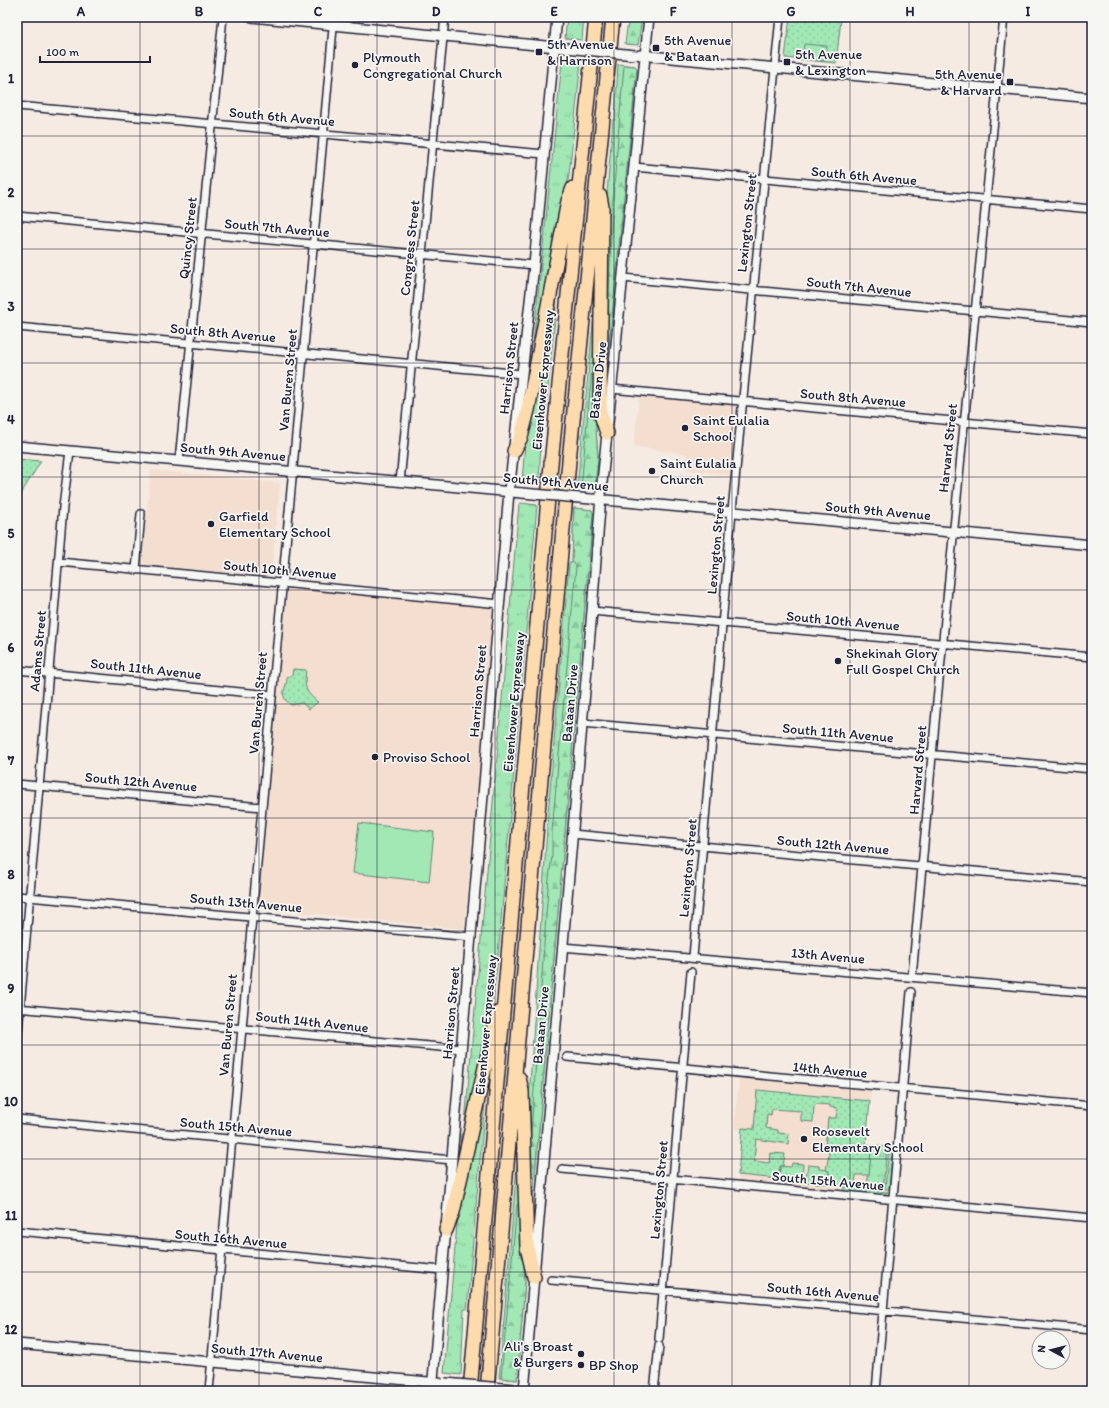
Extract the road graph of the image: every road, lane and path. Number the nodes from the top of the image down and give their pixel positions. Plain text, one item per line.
1 (223, 17) edge
2 (252, 17) edge
3 (445, 17) edge
4 (557, 17) edge
5 (596, 17) edge
6 (613, 17) edge
7 (649, 17) edge
8 (780, 17) edge
9 (1004, 17) edge
10 (334, 21) edge
11 (443, 36) junction
12 (554, 47) junction
13 (645, 56) junction
14 (775, 69) junction
15 (997, 89) junction
16 (1092, 98) edge
17 (17, 106) edge
18 (212, 124) junction
19 (324, 134) junction
20 (433, 144) junction
21 (544, 154) junction
22 (580, 167) junction
23 (634, 167) junction
24 (596, 180) junction
25 (765, 180) junction
26 (986, 200) junction
27 (1092, 210) edge
28 (17, 216) edge
29 (201, 234) junction
30 (313, 244) junction
31 (422, 254) junction
32 (534, 265) junction
33 (623, 278) junction
34 (754, 290) junction
35 (975, 311) junction
36 (1092, 322) edge
37 (17, 327) edge
38 (190, 344) junction
39 (303, 354) junction
40 (411, 364) junction
41 (522, 374) junction
42 (611, 389) junction
43 (743, 401) junction
44 (964, 422) junction
45 (607, 433) junction
46 (1092, 434) edge
47 (17, 446) edge
48 (70, 451) junction
49 (514, 451) junction
50 (179, 461) junction
51 (292, 472) junction
52 (400, 482) junction
53 (509, 492) junction
54 (596, 499) junction
55 (732, 511) junction
56 (141, 514) dead end
57 (953, 532) junction
58 (1092, 545) edge
59 (59, 562) junction
60 (136, 570) junction
61 (282, 583) junction
62 (500, 604) junction
63 (592, 611) junction
64 (722, 623) junction
65 (942, 643) junction
66 (1092, 657) edge
67 (17, 670) edge
68 (50, 673) junction
69 (272, 695) junction
70 (582, 723) junction
71 (713, 735) junction
72 (932, 755) junction
73 (1092, 769) edge
74 (17, 784) edge
75 (39, 786) junction
76 (262, 807) junction
77 (572, 834) junction
78 (703, 846) junction
79 (923, 866) junction
80 (1092, 882) edge
81 (17, 896) edge
82 (30, 897) junction
83 (252, 916) junction
84 (472, 937) junction
85 (562, 947) junction
86 (693, 957) junction
87 (691, 972) dead end
88 (912, 977) junction
89 (505, 991) junction
90 (911, 992) dead end
91 (1092, 993) edge
92 (19, 1008) edge
93 (241, 1028) junction
94 (17, 1044) edge
95 (462, 1049) junction
96 (567, 1057) dead end
97 (516, 1064) junction
98 (683, 1069) junction
99 (902, 1089) junction
100 (1092, 1106) edge
101 (17, 1120) edge
102 (231, 1140) junction
103 (452, 1160) junction
104 (562, 1170) dead end
105 (673, 1180) junction
106 (893, 1200) junction
107 (1092, 1218) edge
108 (446, 1230) junction
109 (17, 1231) edge
110 (221, 1251) junction
111 (442, 1270) junction
112 (534, 1278) junction
113 (551, 1280) dead end
114 (663, 1290) junction
115 (883, 1311) junction
116 (1092, 1330) edge
117 (17, 1344) edge
118 (212, 1362) junction
119 (433, 1386) edge
120 (524, 1390) edge
121 (209, 1391) edge
122 (470, 1391) edge
123 (487, 1391) edge
124 (534, 1391) edge
125 (654, 1391) edge
126 (876, 1391) edge

1 - 18 street, Quincy Street
2 - 10 street
3 - 11 street, Congress Street
4 - 12 street, Harrison Street
5 - 22 highway, Eisenhower Expressway
6 - 24 highway
7 - 13 street, Bataan Drive
8 - 14 street, Lexington Street
9 - 15 street, Harvard Street
10 - 11 street
10 - 19 street, Van Buren Street
11 - 12 street
11 - 20 street, Congress Street
12 - 13 street, bridge
12 - 21 street, Harrison Street
13 - 14 street
13 - 23 street, Bataan Drive
14 - 15 street
14 - 25 street, Lexington Street
15 - 16 street
15 - 26 street, Harvard Street
17 - 18 street, South 6th Avenue
18 - 19 street, South 6th Avenue
18 - 29 street, Quincy Street
19 - 20 street, South 6th Avenue
19 - 30 street, Van Buren Street
20 - 21 street, South 6th Avenue
20 - 31 street, Congress Street
21 - 32 street, Harrison Street
22 - 49 highway
22 - 89 highway, Eisenhower Expressway
23 - 25 street, South 6th Avenue
23 - 33 street, Bataan Drive
24 - 45 highway
24 - 97 highway
25 - 26 street, South 6th Avenue
25 - 34 street, Lexington Street
26 - 27 street, South 6th Avenue
26 - 35 street, Harvard Street
28 - 29 street, South 7th Avenue
29 - 30 street, South 7th Avenue
29 - 38 street, Quincy Street
30 - 31 street, South 7th Avenue
30 - 39 street, Van Buren Street
31 - 32 street, South 7th Avenue
31 - 40 street, Congress Street
32 - 41 street, Harrison Street
33 - 34 street, South 7th Avenue
33 - 42 street, Bataan Drive
34 - 35 street, South 7th Avenue
34 - 43 street, Lexington Street
35 - 36 street, South 7th Avenue
35 - 44 street, Harvard Street
37 - 38 street, South 8th Avenue
38 - 39 street, South 8th Avenue
38 - 50 street, Quincy Street
39 - 40 street, South 8th Avenue
39 - 51 street, Van Buren Street
40 - 41 street, South 8th Avenue
40 - 52 street, Congress Street
41 - 49 street, Harrison Street
42 - 43 street, South 8th Avenue
42 - 45 street, Bataan Drive
43 - 44 street, South 8th Avenue
43 - 55 street, Lexington Street
44 - 46 street, South 8th Avenue
44 - 57 street, Harvard Street
45 - 54 street, Bataan Drive
47 - 48 street, South 9th Avenue
48 - 50 street, South 9th Avenue
48 - 59 street, Adams Street
49 - 53 street, Harrison Street
50 - 51 street, South 9th Avenue
51 - 52 street, South 9th Avenue
51 - 61 street, Van Buren Street
52 - 53 street, South 9th Avenue
53 - 54 street, South 9th Avenue, bridge
53 - 62 street, Harrison Street
54 - 55 street, South 9th Avenue
54 - 63 street, Bataan Drive
55 - 57 street, South 9th Avenue
55 - 64 street, Lexington Street
56 - 60 street
57 - 58 street, South 9th Avenue
57 - 65 street, Harvard Street
59 - 60 street, South 10th Avenue
59 - 68 street, Adams Street
60 - 61 street, South 10th Avenue
61 - 62 street, South 10th Avenue
61 - 69 street, Van Buren Street
62 - 84 street, Harrison Street
63 - 64 street, South 10th Avenue
63 - 70 street, Bataan Drive
64 - 65 street, South 10th Avenue
64 - 71 street, Lexington Street
65 - 66 street, South 10th Avenue
65 - 72 street, Harvard Street
67 - 68 street, South 11th Avenue
68 - 69 street, South 11th Avenue
68 - 75 street, Adams Street
69 - 76 street, Van Buren Street
70 - 71 street, South 11th Avenue
70 - 77 street, Bataan Drive
71 - 72 street, South 11th Avenue
71 - 78 street, Lexington Street
72 - 73 street, South 11th Avenue
72 - 79 street, Harvard Street
74 - 75 street, South 12th Avenue
75 - 76 street, South 12th Avenue
75 - 82 street, Adams Street
76 - 83 street, Van Buren Street
77 - 78 street, South 12th Avenue
77 - 85 street, Bataan Drive
78 - 79 street, South 12th Avenue
78 - 86 street, Lexington Street
79 - 80 street, South 12th Avenue
79 - 88 street, Harvard Street
81 - 82 street, South 13th Avenue
82 - 83 street, South 13th Avenue
82 - 92 street, Adams Street
83 - 84 street, South 13th Avenue
83 - 93 street, Van Buren Street
84 - 95 street, Harrison Street
85 - 86 street, 13th Avenue
85 - 112 street, Bataan Drive
86 - 88 street, 13th Avenue
87 - 98 street, Lexington Street
88 - 91 street, 13th Avenue
89 - 108 highway
89 - 122 highway, Eisenhower Expressway
90 - 99 street
92 - 93 street, South 14th Avenue
92 - 94 street, Adams Street
93 - 95 street, South 14th Avenue
93 - 102 street, Van Buren Street
95 - 103 street, Harrison Street
96 - 98 street, 14th Avenue
97 - 112 highway
97 - 123 highway
98 - 99 street, 14th Avenue
98 - 105 street, Lexington Street
99 - 100 street, 14th Avenue
99 - 106 street
101 - 102 street, South 15th Avenue
102 - 103 street, South 15th Avenue
102 - 110 street, Van Buren Street
103 - 108 street, Harrison Street
104 - 105 street, South 15th Avenue
105 - 106 street, South 15th Avenue
105 - 114 street, Lexington Street
106 - 107 street, South 15th Avenue
106 - 115 street
108 - 111 street, Harrison Street
109 - 110 street, South 16th Avenue
110 - 111 street, South 16th Avenue
110 - 118 street, Van Buren Street
111 - 119 street, Harrison Street
112 - 120 street, Bataan Drive
113 - 114 street, South 16th Avenue
114 - 115 street, South 16th Avenue
114 - 125 street, Lexington Street
115 - 116 street, South 16th Avenue
115 - 126 street
117 - 118 street, South 17th Avenue
118 - 119 street, South 17th Avenue
118 - 121 street, Van Buren Street
119 - 120 street, South 17th Avenue, bridge
120 - 124 street, South 17th Avenue

